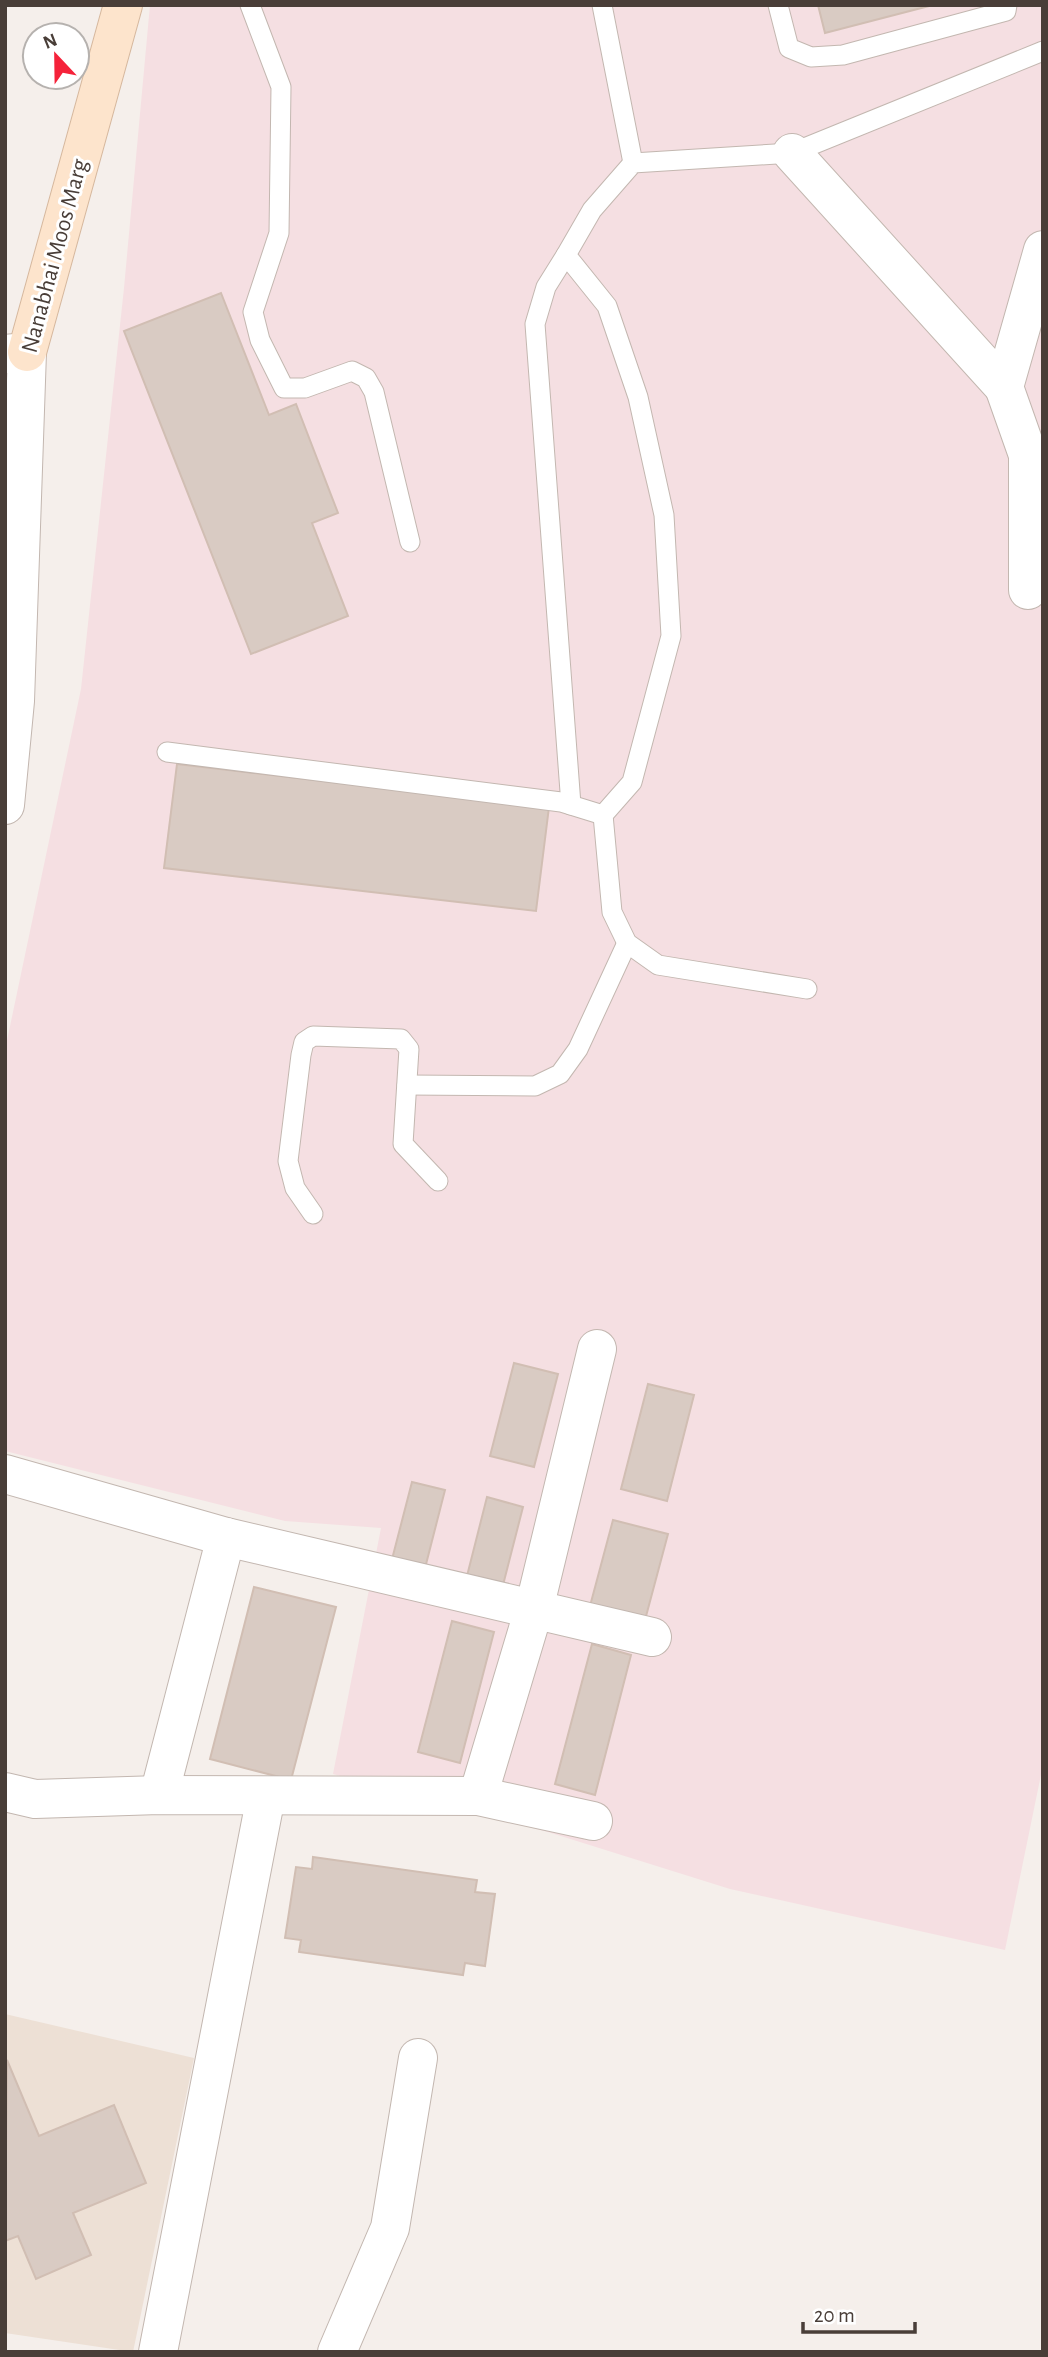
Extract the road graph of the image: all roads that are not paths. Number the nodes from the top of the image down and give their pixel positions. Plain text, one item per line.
1 (123, 5) edge
2 (250, 5) edge
3 (602, 5) edge
4 (778, 5) edge
5 (1007, 5) edge
6 (1043, 51) edge
7 (792, 153) junction
8 (633, 163) junction
9 (1043, 250) edge
10 (566, 255) junction
11 (16, 353) edge
12 (1004, 387) junction
13 (410, 541) dead end
14 (1028, 590) dead end
15 (167, 752) dead end
16 (5, 805) edge
17 (572, 805) junction
18 (603, 815) junction
19 (627, 943) junction
20 (807, 989) dead end
21 (407, 1085) junction
22 (438, 1181) dead end
23 (313, 1214) dead end
24 (597, 1349) dead end
25 (5, 1474) edge
26 (226, 1537) junction
27 (534, 1609) junction
28 (652, 1637) dead end
29 (5, 1792) edge
30 (159, 1795) junction
31 (266, 1796) junction
32 (478, 1796) junction
33 (593, 1821) dead end
34 (418, 2057) dead end
35 (162, 2351) edge
36 (337, 2352) edge

1 - 11 street, Nanabhai Moos Marg
2 - 13 lane
3 - 8 lane
4 - 5 lane
6 - 7 lane
7 - 8 lane
7 - 12 street
8 - 10 lane
9 - 12 street
10 - 17 lane
10 - 18 lane
11 - 16 street, Nanabhai Moos Marg
12 - 14 street
15 - 17 lane
17 - 18 lane
18 - 19 lane
19 - 20 lane
19 - 21 lane
21 - 22 lane
21 - 23 lane
24 - 27 street
25 - 26 street
26 - 27 street
26 - 30 street
27 - 28 street
27 - 32 street
29 - 30 street
30 - 31 street
31 - 32 street
31 - 35 street
32 - 33 street
34 - 36 street

